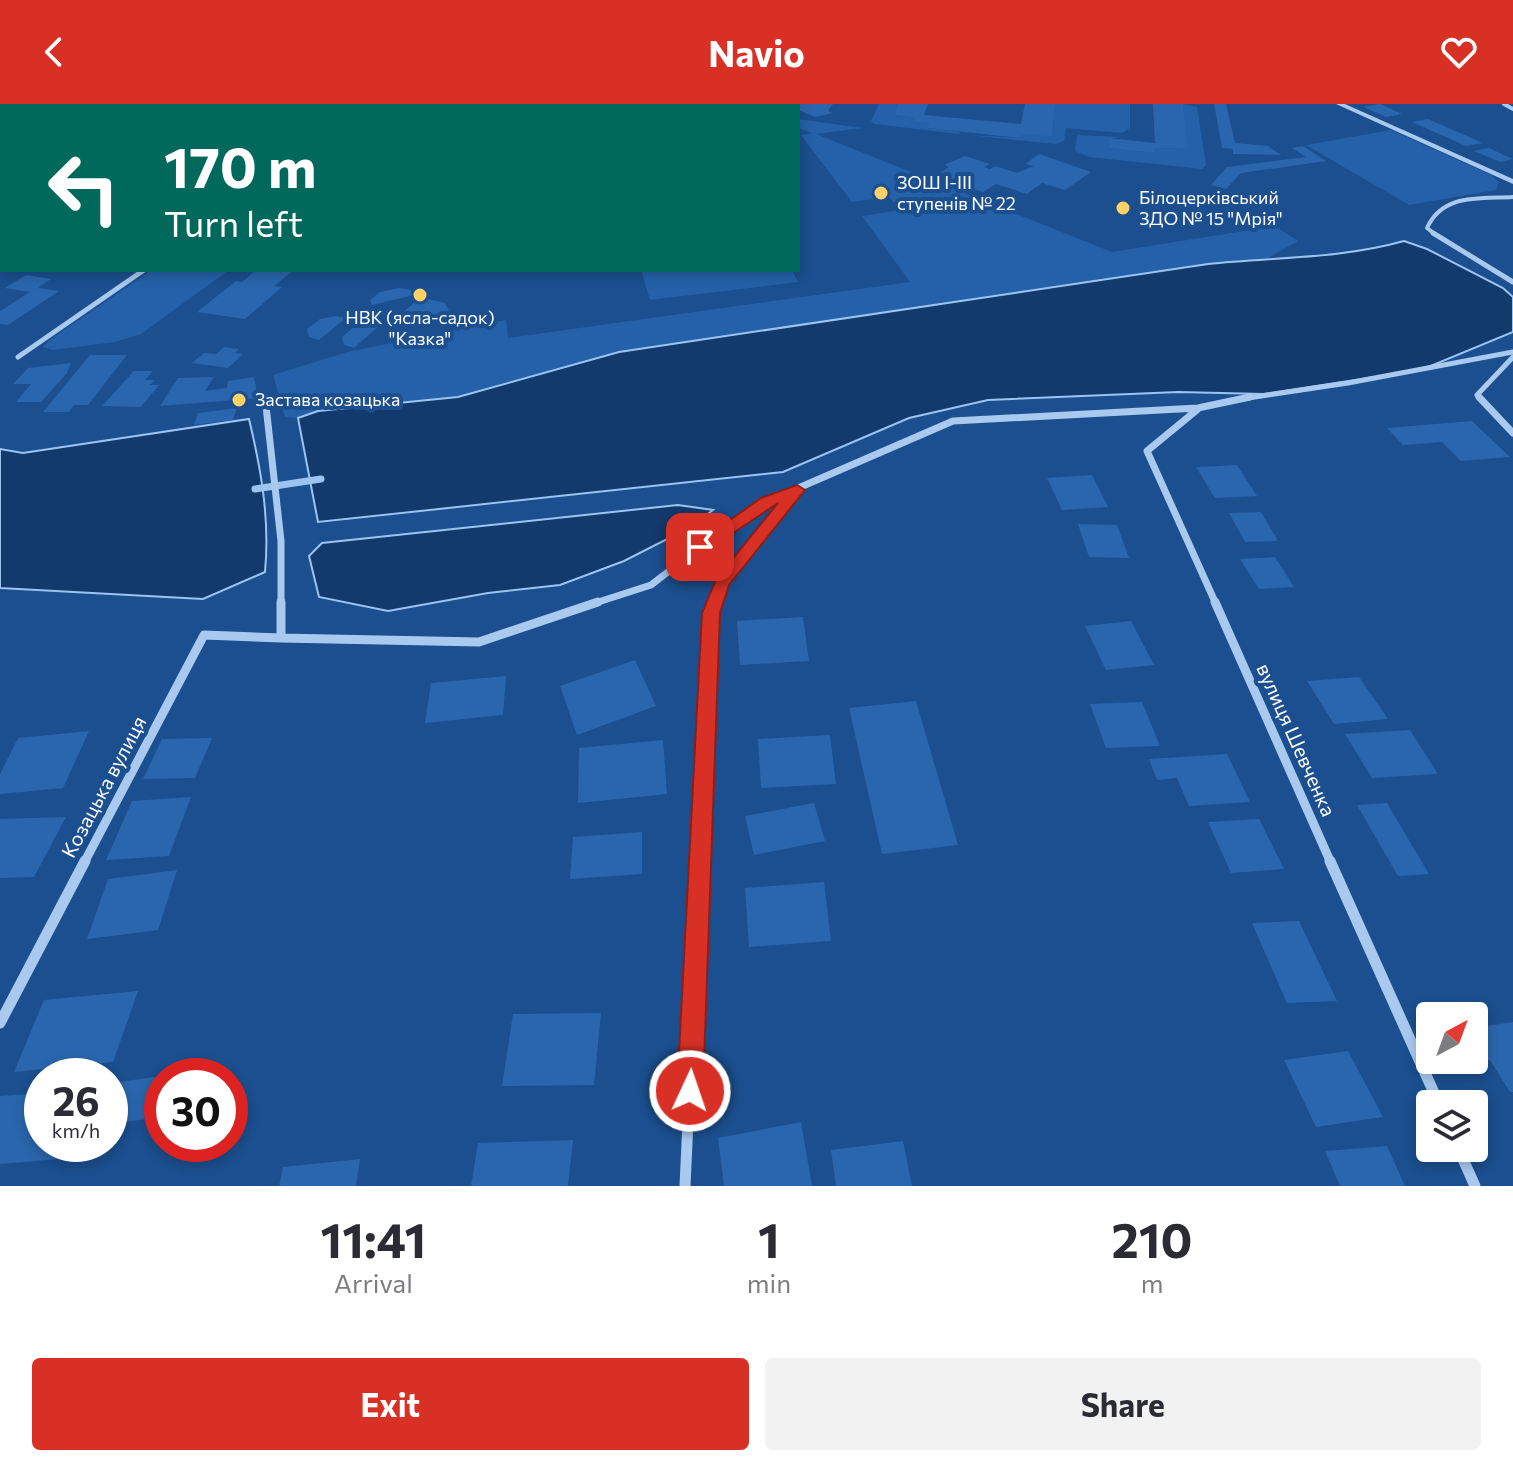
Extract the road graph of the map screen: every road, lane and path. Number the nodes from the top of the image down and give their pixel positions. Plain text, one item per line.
1 (1339, 104) edge
2 (1504, 104) edge
3 (1513, 109) edge
4 (1513, 182) edge
5 (1513, 197) edge
6 (141, 272) edge
7 (1513, 282) edge
8 (1513, 355) edge
9 (18, 357) dead end
10 (265, 395) dead end
11 (1198, 408) junction
12 (1513, 433) edge
13 (797, 490) junction
14 (281, 638) junction
15 (0, 1023) edge
16 (1433, 1090) edge
17 (1464, 1162) edge
18 (685, 1186) edge
19 (1475, 1186) edge

1 - 4 street
2 - 3 street
5 - 7 street
6 - 9 street
8 - 11 street
8 - 12 street
10 - 14 street
11 - 13 street
11 - 16 street, вулиця Шевченка
13 - 14 street
13 - 18 street
14 - 15 street, Козацька вулиця
17 - 19 street

